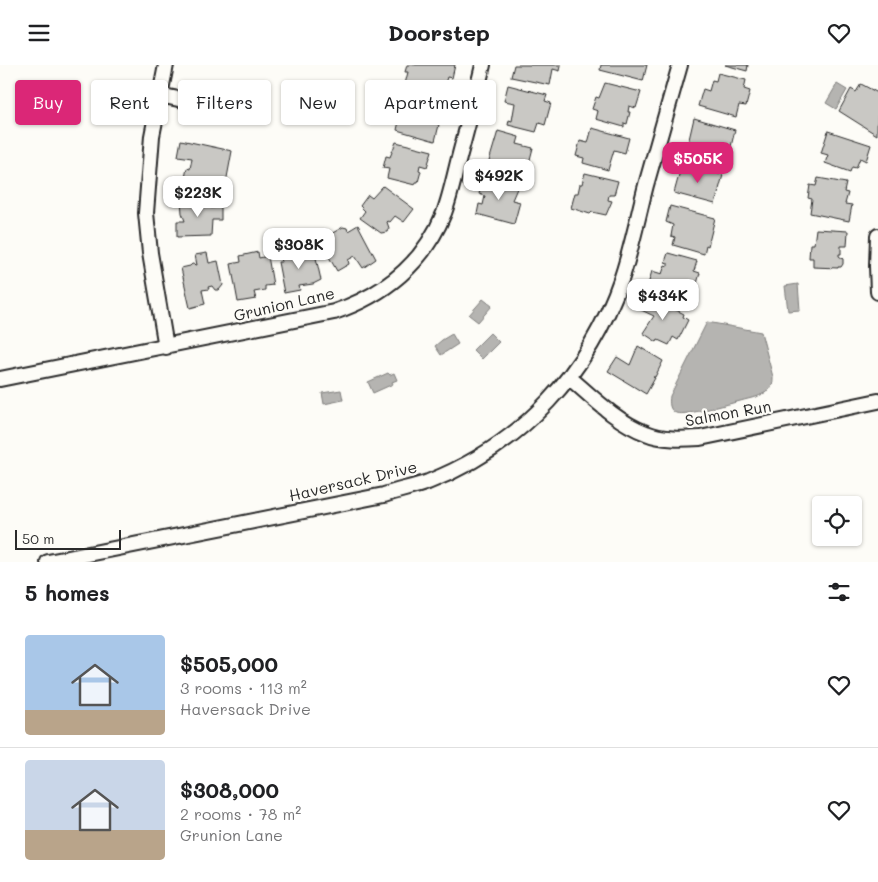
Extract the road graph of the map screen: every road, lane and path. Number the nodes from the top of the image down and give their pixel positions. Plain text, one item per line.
1 (166, 65) edge
2 (483, 65) edge
3 (680, 65) edge
4 (162, 80) edge
5 (154, 125) edge
6 (878, 236) edge
7 (878, 292) edge
8 (166, 347) junction
9 (570, 378) junction
10 (0, 379) edge
11 (878, 401) edge
12 (48, 562) edge

1 - 4 street
2 - 8 street, Grunion Lane
3 - 9 street, Haversack Drive
5 - 8 street
6 - 7 street
8 - 10 street, Grunion Lane
9 - 11 street, Salmon Run
9 - 12 street, Haversack Drive

